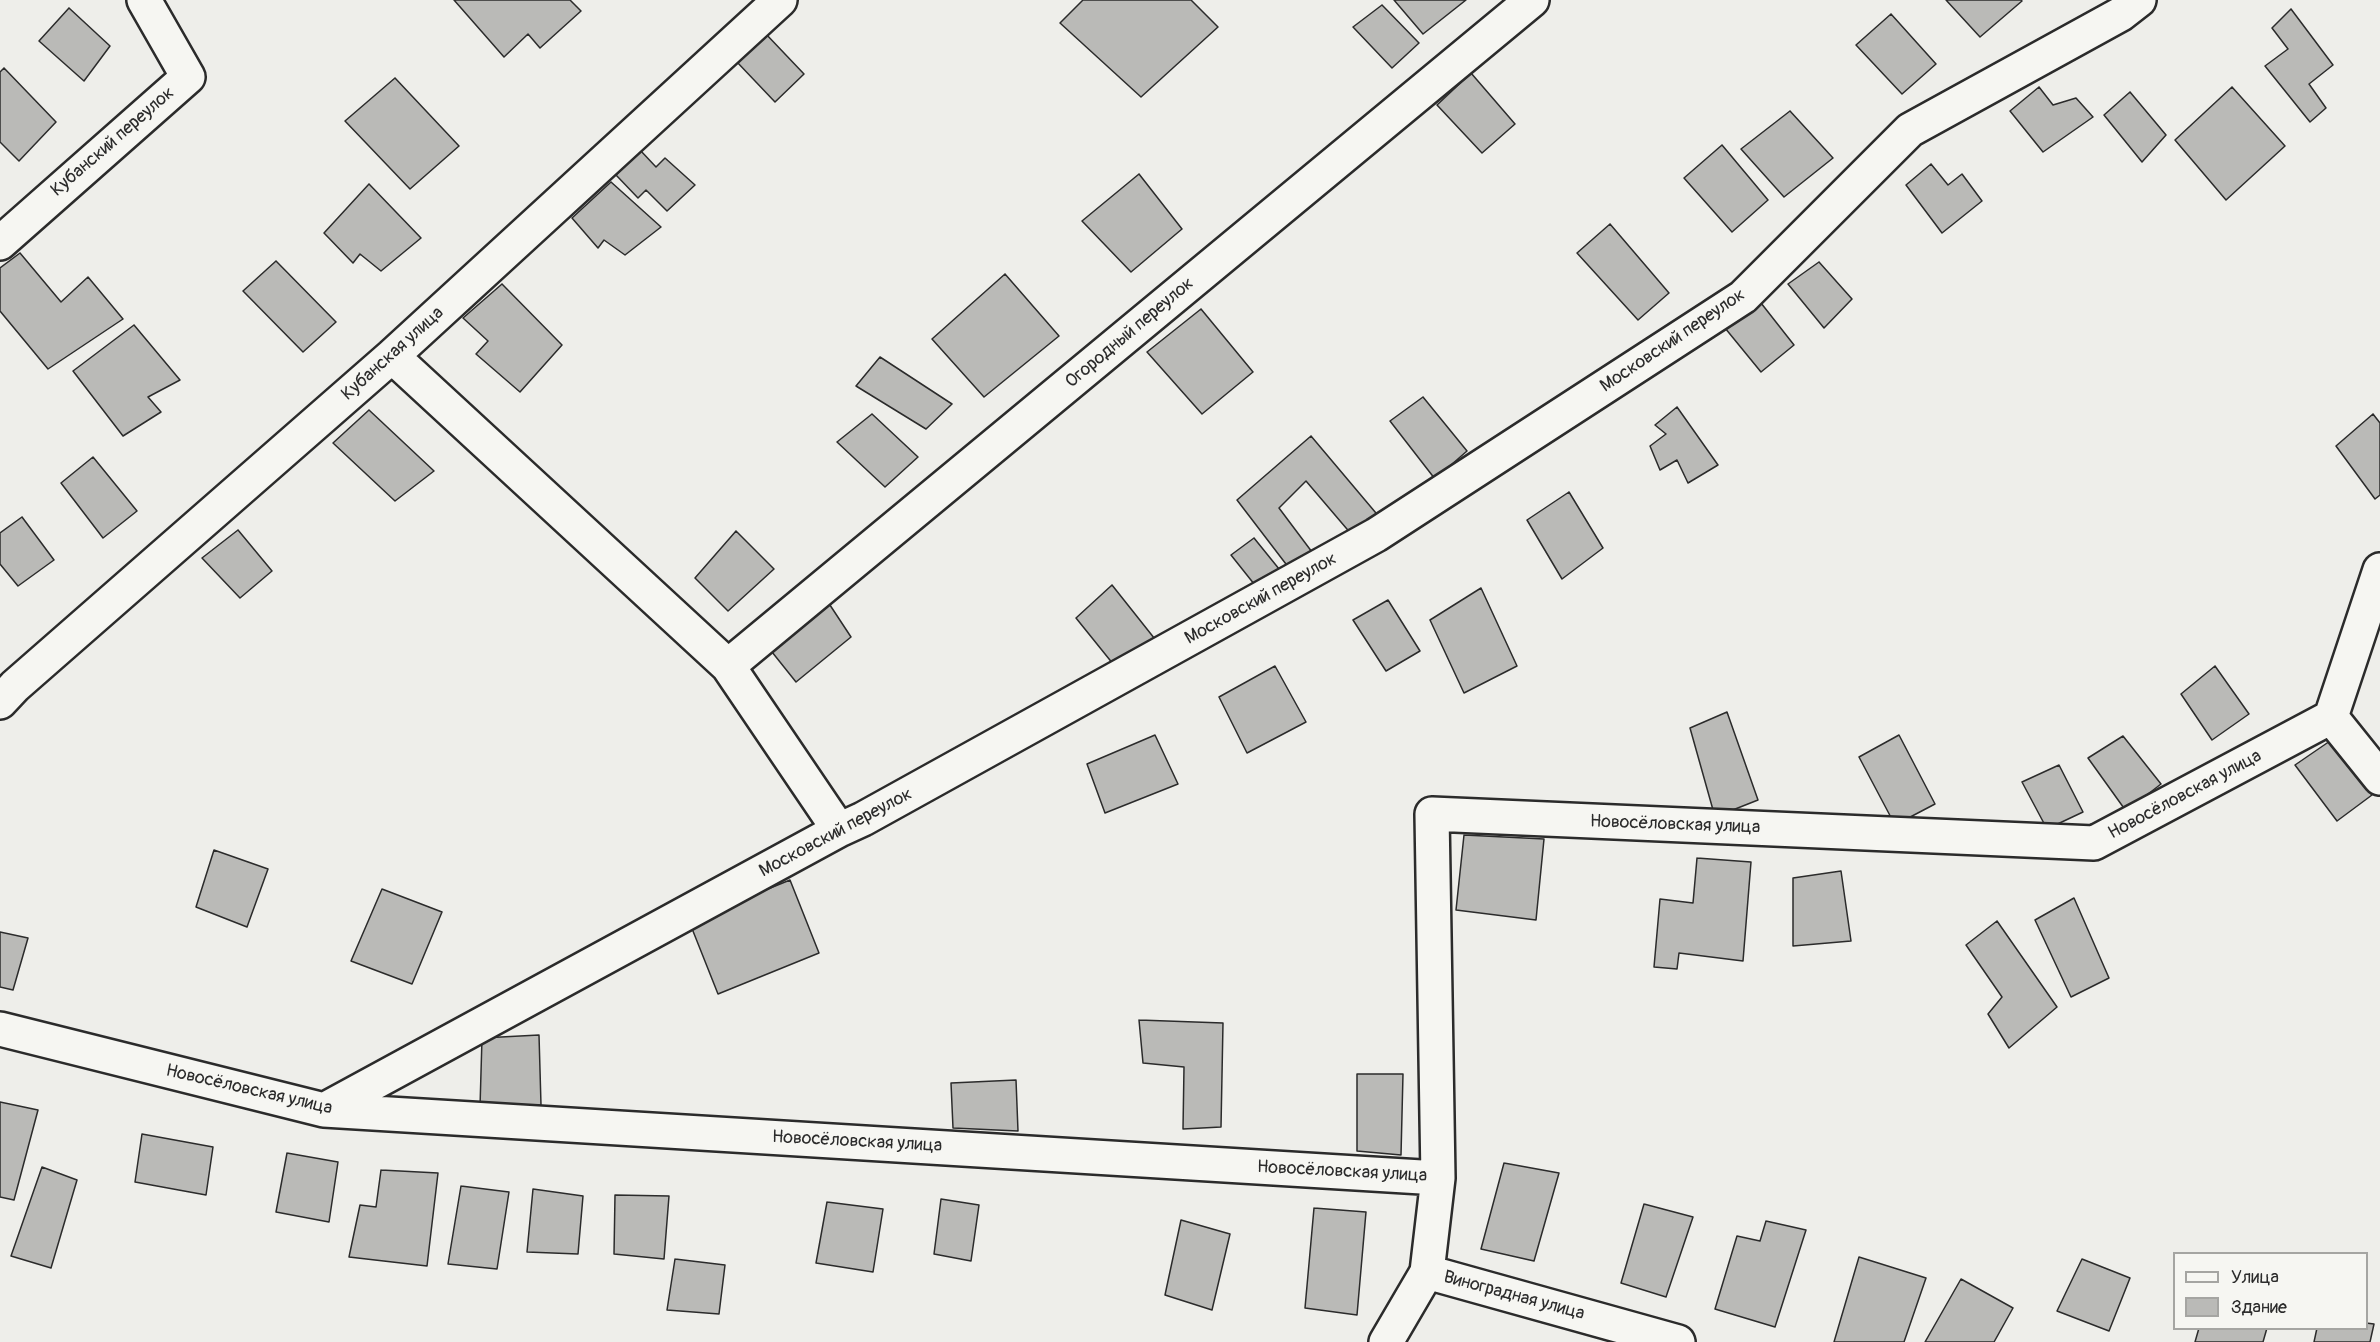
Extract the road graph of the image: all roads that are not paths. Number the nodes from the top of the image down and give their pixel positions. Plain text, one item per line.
1 (144, 0) edge
2 (780, 0) edge
3 (1532, 0) edge
4 (2139, 0) edge
5 (0, 243) edge
6 (392, 356) junction
7 (2380, 570) edge
8 (729, 666) junction
9 (0, 702) edge
10 (2331, 717) junction
11 (2380, 778) edge
12 (839, 830) junction
13 (0, 1029) edge
14 (324, 1110) junction
15 (1437, 1178) junction
16 (1427, 1272) junction
17 (1386, 1342) edge
18 (1678, 1342) edge

1 - 5 street, Кубанский переулок
2 - 6 street, Кубанская улица
3 - 8 street, Огородный переулок
4 - 12 street, Московский переулок
6 - 8 street
6 - 9 street, Кубанская улица
7 - 10 street
8 - 12 street
10 - 11 street
10 - 15 street, Новосёловская улица
12 - 14 street, Московский переулок
13 - 14 street, Новосёловская улица
14 - 15 street, Новосёловская улица
15 - 16 street
16 - 17 street, Виноградная улица
16 - 18 street, Виноградная улица

